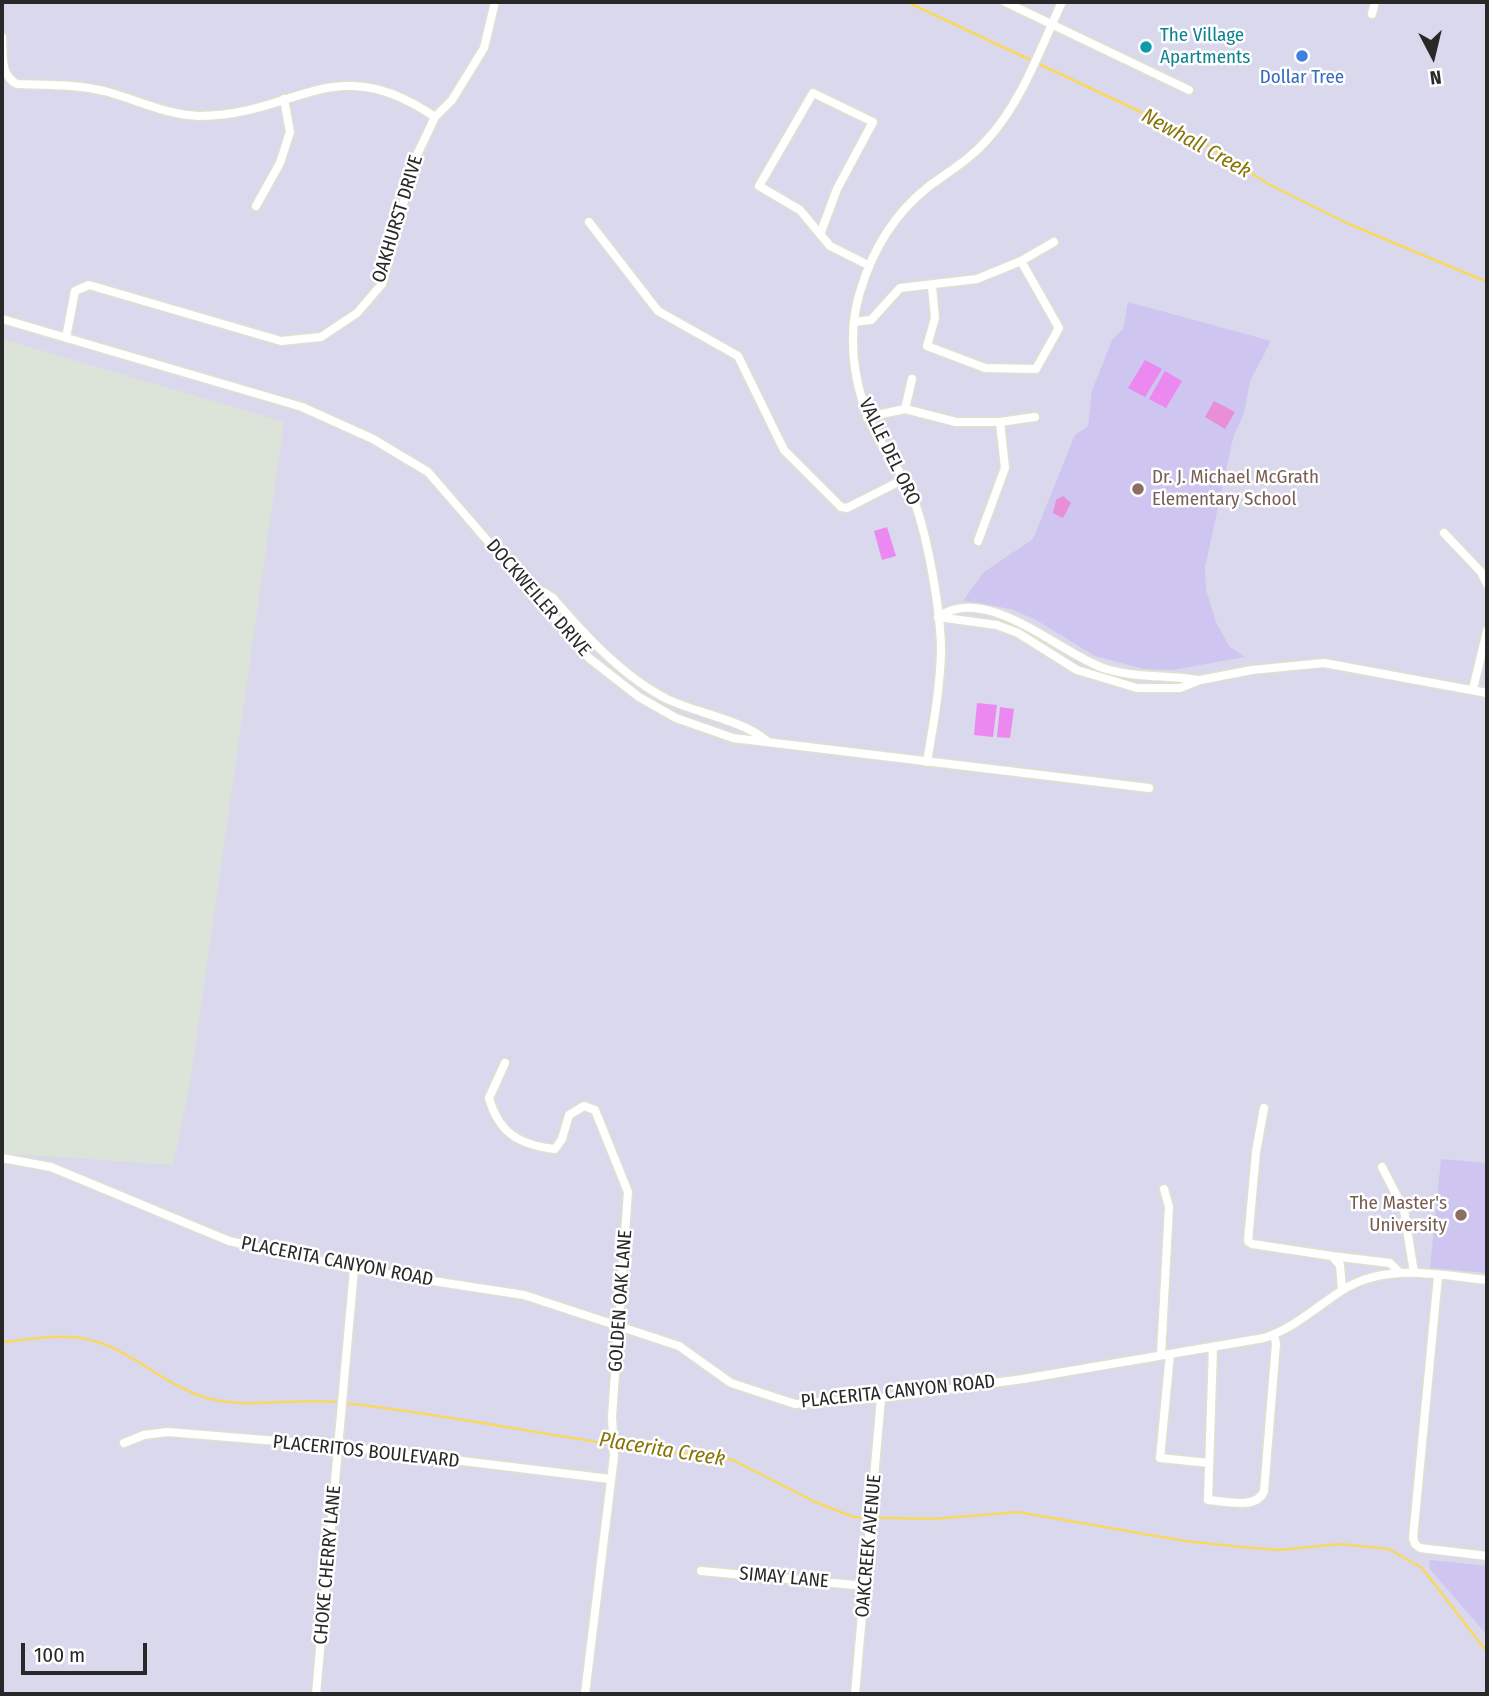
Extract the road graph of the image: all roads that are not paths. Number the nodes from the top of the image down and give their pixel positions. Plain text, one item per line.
1 (495, 2) edge
2 (1005, 2) edge
3 (1062, 2) edge
4 (1375, 2) edge
5 (1015, 4) edge
6 (1372, 14) dead end
7 (1052, 23) junction
8 (2, 37) edge
9 (3, 73) edge
10 (1189, 90) dead end
11 (284, 99) junction
12 (435, 117) junction
13 (256, 206) dead end
14 (589, 222) dead end
15 (821, 232) junction
16 (1055, 242) dead end
17 (1021, 261) junction
18 (868, 265) junction
19 (932, 286) junction
20 (2, 319) edge
21 (854, 322) junction
22 (66, 338) junction
23 (912, 379) dead end
24 (905, 409) junction
25 (867, 417) junction
26 (1035, 417) dead end
27 (1000, 422) junction
28 (904, 479) junction
29 (1444, 533) dead end
30 (978, 541) dead end
31 (1487, 584) edge
32 (534, 592) junction
33 (938, 617) junction
34 (1487, 631) edge
35 (1473, 689) junction
36 (1487, 693) edge
37 (769, 743) junction
38 (927, 762) junction
39 (1149, 788) dead end
40 (505, 1063) dead end
41 (1264, 1108) dead end
42 (2, 1158) edge
43 (1382, 1167) dead end
44 (1164, 1189) dead end
45 (1332, 1256) junction
46 (354, 1269) junction
47 (1399, 1272) junction
48 (1414, 1273) junction
49 (1438, 1276) junction
50 (1487, 1280) edge
51 (1342, 1290) junction
52 (621, 1326) junction
53 (1273, 1335) junction
54 (1213, 1348) junction
55 (1166, 1354) junction
56 (881, 1398) junction
57 (124, 1443) dead end
58 (339, 1446) junction
59 (1209, 1462) junction
60 (610, 1479) junction
61 (1487, 1556) edge
62 (701, 1571) dead end
63 (866, 1586) junction
64 (316, 1694) edge
65 (585, 1694) edge
66 (855, 1694) edge

1 - 12 street, OAKHURST DRIVE
2 - 5 street
3 - 7 street, VALLE DEL ORO
4 - 6 street
5 - 7 street
7 - 10 street
7 - 18 street, VALLE DEL ORO
8 - 9 street
9 - 11 street
11 - 12 street
11 - 13 street
12 - 22 street, OAKHURST DRIVE
14 - 28 street
15 - 15 street
15 - 18 street
16 - 17 street
17 - 19 street
17 - 19 street
18 - 21 street, VALLE DEL ORO
19 - 21 street
20 - 22 street, DOCKWEILER DRIVE
21 - 25 street, VALLE DEL ORO
22 - 32 street, DOCKWEILER DRIVE
23 - 24 street
24 - 25 street
24 - 27 street
25 - 28 street, VALLE DEL ORO
26 - 27 street
27 - 30 street
28 - 33 street, VALLE DEL ORO
29 - 31 street
32 - 37 street
32 - 37 street, DOCKWEILER DRIVE
33 - 35 street
33 - 38 street, VALLE DEL ORO
34 - 35 street
35 - 36 street
37 - 38 street, DOCKWEILER DRIVE
38 - 39 street, DOCKWEILER DRIVE
40 - 52 street, GOLDEN OAK LANE
41 - 45 street
42 - 46 street, PLACERITA CANYON ROAD
43 - 48 street
44 - 55 street
45 - 47 street
45 - 51 street
46 - 52 street, PLACERITA CANYON ROAD
46 - 58 street, CHOKE CHERRY LANE
47 - 48 street, PLACERITA CANYON ROAD
47 - 51 street, PLACERITA CANYON ROAD
48 - 49 street, PLACERITA CANYON ROAD
49 - 50 street, PLACERITA CANYON ROAD
49 - 61 street
51 - 53 street, PLACERITA CANYON ROAD
52 - 56 street, PLACERITA CANYON ROAD
52 - 60 street, GOLDEN OAK LANE
53 - 54 street, PLACERITA CANYON ROAD
53 - 59 street
54 - 55 street, PLACERITA CANYON ROAD
54 - 59 street
55 - 56 street, PLACERITA CANYON ROAD
55 - 59 street
56 - 63 street, OAKCREEK AVENUE
57 - 58 street, PLACERITOS BOULEVARD
58 - 60 street, PLACERITOS BOULEVARD
58 - 64 street, CHOKE CHERRY LANE
60 - 65 street, GOLDEN OAK LANE
62 - 63 street, SIMAY LANE
63 - 66 street, OAKCREEK AVENUE

